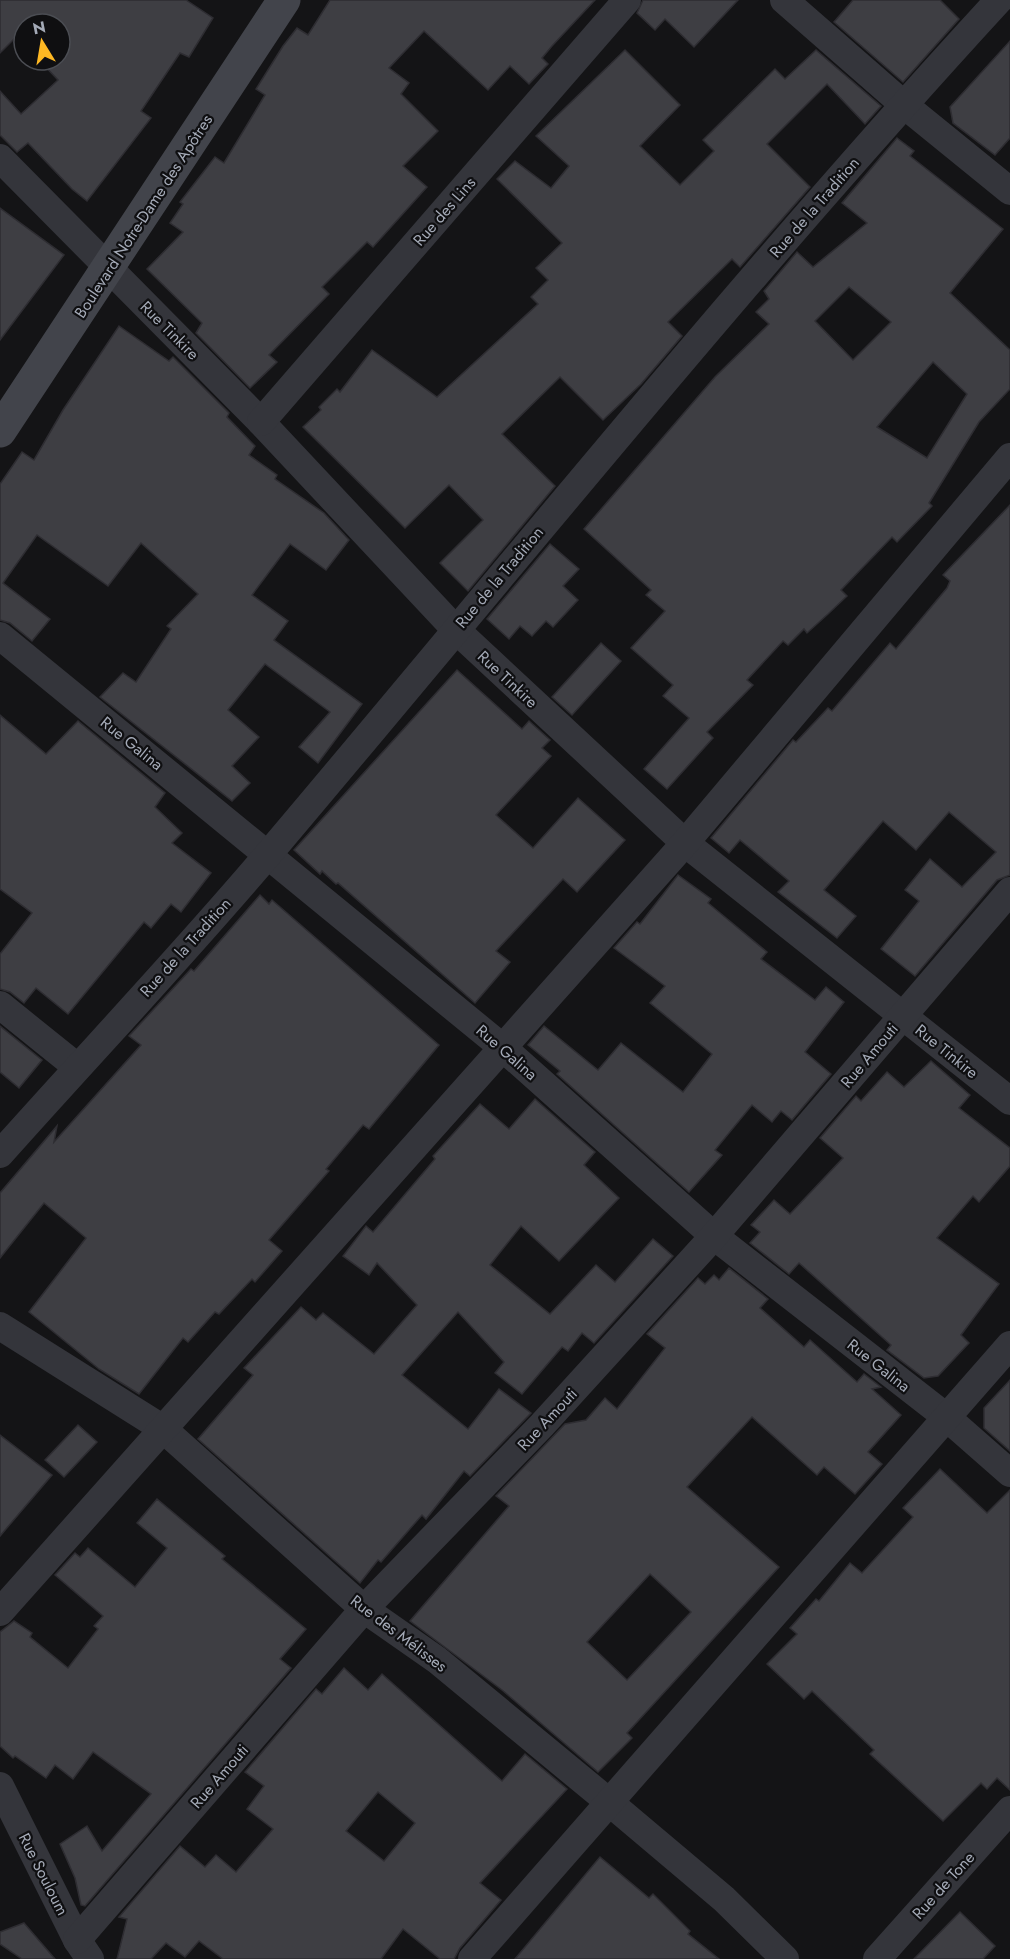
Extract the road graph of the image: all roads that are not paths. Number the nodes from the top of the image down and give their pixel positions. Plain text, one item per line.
1 (284, 0) edge
2 (627, 0) edge
3 (784, 0) edge
4 (999, 0) edge
5 (903, 104) junction
6 (0, 158) edge
7 (1010, 191) edge
8 (108, 269) junction
9 (261, 422) junction
10 (0, 431) edge
11 (1010, 457) edge
12 (455, 629) junction
13 (0, 636) edge
14 (685, 843) junction
15 (268, 854) junction
16 (1010, 891) edge
17 (0, 1005) edge
18 (903, 1015) junction
19 (502, 1047) junction
20 (77, 1067) junction
21 (1010, 1101) edge
22 (0, 1154) edge
23 (714, 1236) junction
24 (0, 1326) edge
25 (1010, 1345) edge
26 (945, 1416) junction
27 (162, 1428) junction
28 (1010, 1473) edge
29 (364, 1609) junction
30 (0, 1612) edge
31 (0, 1786) edge
32 (609, 1802) junction
33 (1010, 1810) edge
34 (84, 1949) edge
35 (472, 1959) edge
36 (785, 1959) edge
37 (877, 1959) edge

1 - 8 street, Boulevard Notre-Dame des Apôtres
2 - 9 street, Rue des Lins
3 - 5 street
4 - 5 street, Rue de la Tradition
5 - 7 street
5 - 12 street, Rue de la Tradition
6 - 8 street, Rue Tinkire
8 - 9 street, Rue Tinkire
8 - 10 street, Boulevard Notre-Dame des Apôtres
9 - 12 street, Rue Tinkire
11 - 14 street
12 - 14 street, Rue Tinkire
12 - 15 street, Rue de la Tradition
13 - 15 street, Rue Galina
14 - 18 street, Rue Tinkire
14 - 19 street
15 - 19 street, Rue Galina
15 - 20 street, Rue de la Tradition
16 - 18 street, Rue Amouti
17 - 20 street
18 - 21 street, Rue Tinkire
18 - 23 street, Rue Amouti
19 - 23 street, Rue Galina
19 - 27 street
20 - 22 street, Rue de la Tradition
23 - 26 street, Rue Galina
23 - 29 street, Rue Amouti
24 - 27 street, Rue des Mélisses
25 - 26 street
26 - 28 street, Rue Galina
26 - 32 street
27 - 29 street, Rue des Mélisses
27 - 30 street
29 - 32 street, Rue des Mélisses
29 - 34 street, Rue Amouti
31 - 34 street, Rue Souloum
32 - 35 street
32 - 36 street, Rue des Mélisses
33 - 37 street, Rue de Tone

